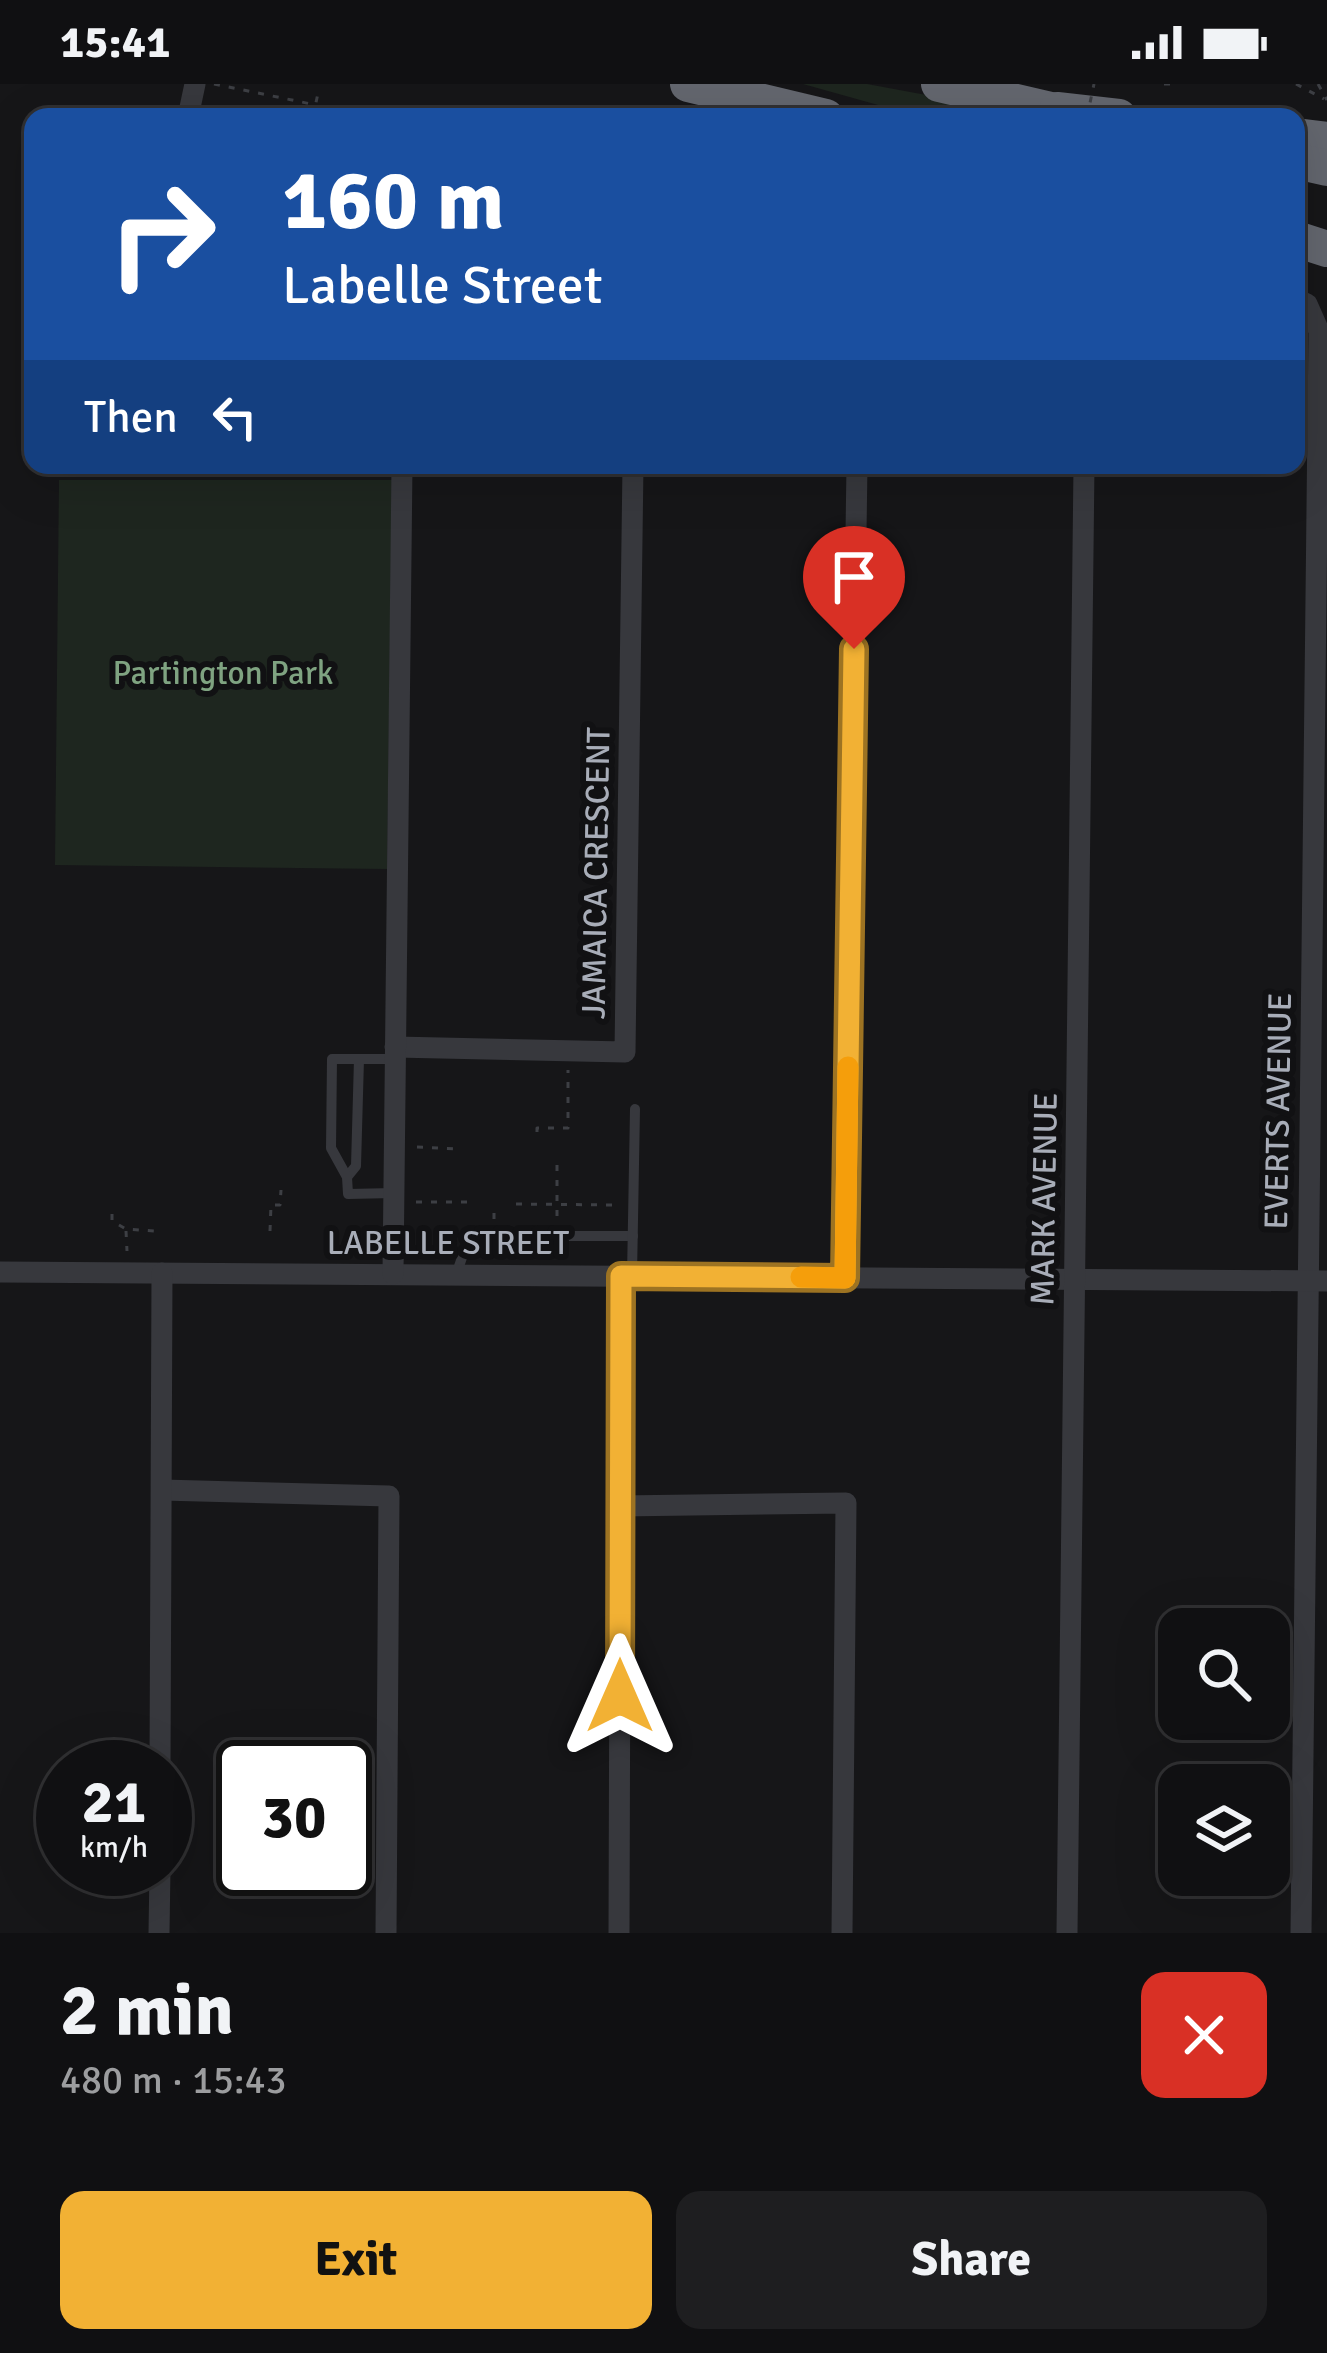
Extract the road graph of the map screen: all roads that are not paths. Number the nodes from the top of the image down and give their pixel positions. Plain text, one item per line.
1 (688, 84) edge
2 (939, 84) edge
3 (788, 108) edge
4 (1038, 108) edge
5 (1305, 303) edge
6 (402, 474) edge
7 (633, 474) edge
8 (856, 474) edge
9 (1084, 474) edge
10 (395, 1053) junction
11 (359, 1059) junction
12 (634, 1109) dead end
13 (347, 1177) junction
14 (401, 1197) junction
15 (633, 1236) junction
16 (0, 1272) edge
17 (162, 1273) junction
18 (393, 1274) junction
19 (456, 1275) junction
20 (627, 1276) junction
21 (845, 1278) junction
22 (1075, 1279) junction
23 (1318, 1281) edge
24 (162, 1490) junction
25 (620, 1506) junction
26 (160, 1740) edge
27 (160, 1896) edge
28 (159, 1933) edge
29 (386, 1933) edge
30 (619, 1933) edge
31 (842, 1933) edge
32 (1067, 1933) edge
33 (1301, 1933) edge

1 - 3 highway
2 - 4 highway
5 - 23 street, EVERTS AVENUE
6 - 10 street
7 - 10 street, JAMAICA CRESCENT
8 - 21 street
9 - 22 street, MARK AVENUE
10 - 11 lane
10 - 14 street
11 - 13 lane
11 - 13 lane
12 - 15 lane
13 - 14 lane
14 - 18 street
15 - 19 lane
15 - 20 lane
16 - 17 street, LABELLE STREET
17 - 18 street, LABELLE STREET
17 - 24 street
18 - 19 street, LABELLE STREET
19 - 20 street, LABELLE STREET
20 - 21 street, LABELLE STREET
20 - 25 street
21 - 22 street, LABELLE STREET
22 - 23 street, LABELLE STREET
22 - 32 street, MARK AVENUE
23 - 33 street, EVERTS AVENUE
24 - 26 street
24 - 29 street
25 - 30 street
25 - 31 street
27 - 28 street

